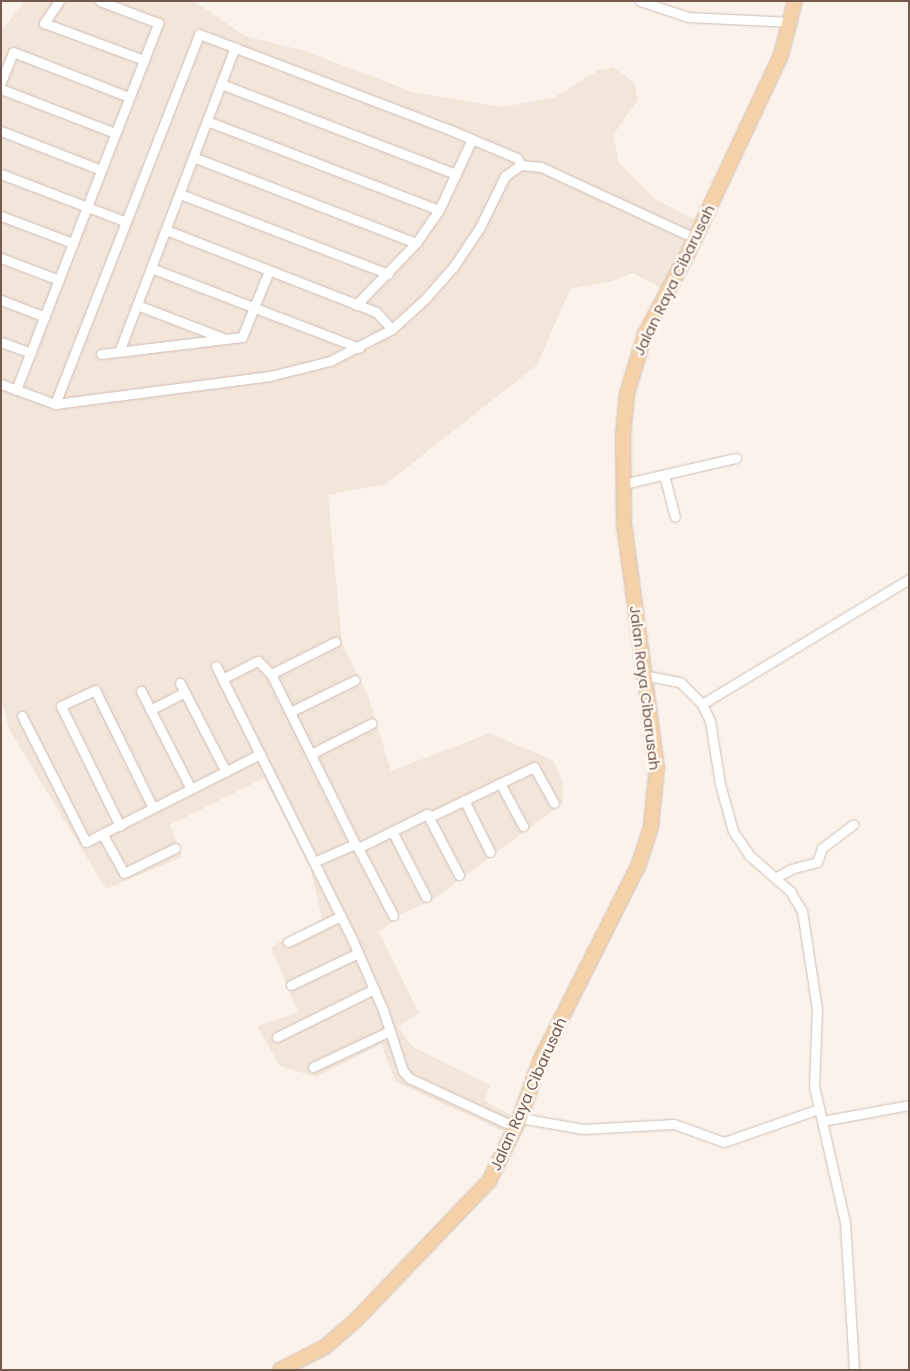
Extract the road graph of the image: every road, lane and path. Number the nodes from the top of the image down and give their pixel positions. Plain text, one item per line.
1 (59, 1) edge
2 (100, 1) edge
3 (640, 1) edge
4 (795, 1) edge
5 (792, 22) junction
6 (235, 48) junction
7 (144, 60) junction
8 (1, 82) edge
9 (221, 84) junction
10 (1, 89) edge
11 (129, 97) junction
12 (207, 121) junction
13 (1, 131) edge
14 (115, 133) junction
15 (472, 139) junction
16 (193, 157) junction
17 (521, 165) junction
18 (101, 170) junction
19 (1, 174) edge
20 (456, 174) junction
21 (180, 194) junction
22 (87, 207) junction
23 (439, 210) junction
24 (1, 216) edge
25 (124, 221) junction
26 (166, 230) junction
27 (695, 238) junction
28 (73, 243) junction
29 (416, 244) junction
30 (1, 258) edge
31 (152, 268) junction
32 (269, 271) junction
33 (388, 274) junction
34 (59, 280) junction
35 (1, 300) edge
36 (137, 305) junction
37 (356, 305) junction
38 (254, 307) junction
39 (45, 317) junction
40 (392, 329) junction
41 (226, 339) junction
42 (1, 342) edge
43 (359, 348) junction
44 (119, 352) junction
45 (31, 353) junction
46 (101, 354) dead end
47 (1, 384) edge
48 (16, 390) junction
49 (55, 404) junction
50 (736, 458) dead end
51 (664, 475) junction
52 (623, 484) junction
53 (675, 517) dead end
54 (909, 579) edge
55 (335, 642) dead end
56 (216, 666) dead end
57 (271, 674) junction
58 (643, 675) junction
59 (224, 678) junction
60 (355, 680) dead end
61 (180, 683) dead end
62 (140, 691) dead end
63 (185, 692) junction
64 (702, 704) junction
65 (150, 710) junction
66 (290, 712) junction
67 (22, 716) dead end
68 (372, 723) dead end
69 (260, 754) junction
70 (311, 754) junction
71 (226, 772) junction
72 (500, 783) junction
73 (191, 789) junction
74 (464, 800) junction
75 (554, 803) dead end
76 (153, 808) junction
77 (427, 814) junction
78 (852, 825) dead end
79 (120, 826) junction
80 (523, 826) dead end
81 (392, 831) junction
82 (102, 835) junction
83 (357, 846) junction
84 (175, 848) dead end
85 (490, 852) dead end
86 (314, 862) junction
87 (459, 875) dead end
88 (775, 878) junction
89 (426, 897) dead end
90 (393, 915) dead end
91 (341, 916) junction
92 (288, 942) dead end
93 (358, 953) junction
94 (291, 984) dead end
95 (374, 989) junction
96 (390, 1031) junction
97 (277, 1037) dead end
98 (313, 1067) dead end
99 (909, 1105) edge
100 (819, 1109) junction
101 (822, 1121) junction
102 (517, 1123) junction
103 (280, 1370) edge
104 (854, 1370) edge

1 - 7 street
2 - 7 street
3 - 5 street
4 - 5 main road, Jalan Raya Cibarusah
5 - 27 main road, Jalan Raya Cibarusah
6 - 9 street
6 - 15 street
6 - 25 street
7 - 11 street
8 - 11 street
9 - 12 street
9 - 20 street
10 - 14 street
11 - 14 street
12 - 16 street
12 - 23 street
13 - 18 street
14 - 18 street
15 - 17 street
15 - 20 street
16 - 21 street
16 - 29 street
17 - 27 street
17 - 40 street
18 - 22 street
19 - 22 street
20 - 23 street
21 - 26 street
21 - 33 street
22 - 25 street
22 - 28 street
23 - 29 street
24 - 28 street
25 - 49 street
26 - 31 street
26 - 32 street
27 - 52 main road, Jalan Raya Cibarusah
28 - 34 street
29 - 33 street
30 - 34 street
31 - 36 street
31 - 38 street
32 - 37 street
32 - 38 street
33 - 37 street
34 - 39 street
35 - 39 street
36 - 41 street
36 - 44 street
37 - 40 street
38 - 41 street
38 - 43 street
39 - 45 street
40 - 43 street
41 - 44 street
42 - 45 street
43 - 49 street
44 - 46 street
45 - 48 street
47 - 48 street
48 - 49 street
50 - 51 street
51 - 52 street
51 - 53 street
52 - 58 main road, Jalan Raya Cibarusah
54 - 64 street
55 - 57 street
56 - 59 street
57 - 59 street
57 - 66 street
58 - 64 street
58 - 102 main road, Jalan Raya Cibarusah
59 - 69 street
60 - 66 street
61 - 63 street
62 - 65 street
63 - 65 street
63 - 71 street
64 - 88 street
65 - 73 street
66 - 70 street
67 - 82 street
68 - 70 street
69 - 71 street
69 - 86 street
70 - 83 street
71 - 73 street
72 - 74 street
72 - 75 street
72 - 80 street
73 - 76 street
74 - 77 street
74 - 85 street
76 - 79 street
76 - 79 street
77 - 81 street
77 - 87 street
78 - 88 street
79 - 82 street
81 - 83 street
81 - 89 street
82 - 84 street
83 - 86 street
83 - 90 street
86 - 91 street
88 - 100 street
91 - 92 street
91 - 93 street
93 - 94 street
93 - 95 street
95 - 96 street
95 - 97 street
96 - 98 street
96 - 102 street
99 - 101 street
100 - 101 street
100 - 102 street
101 - 104 street
102 - 103 main road, Jalan Raya Cibarusah

